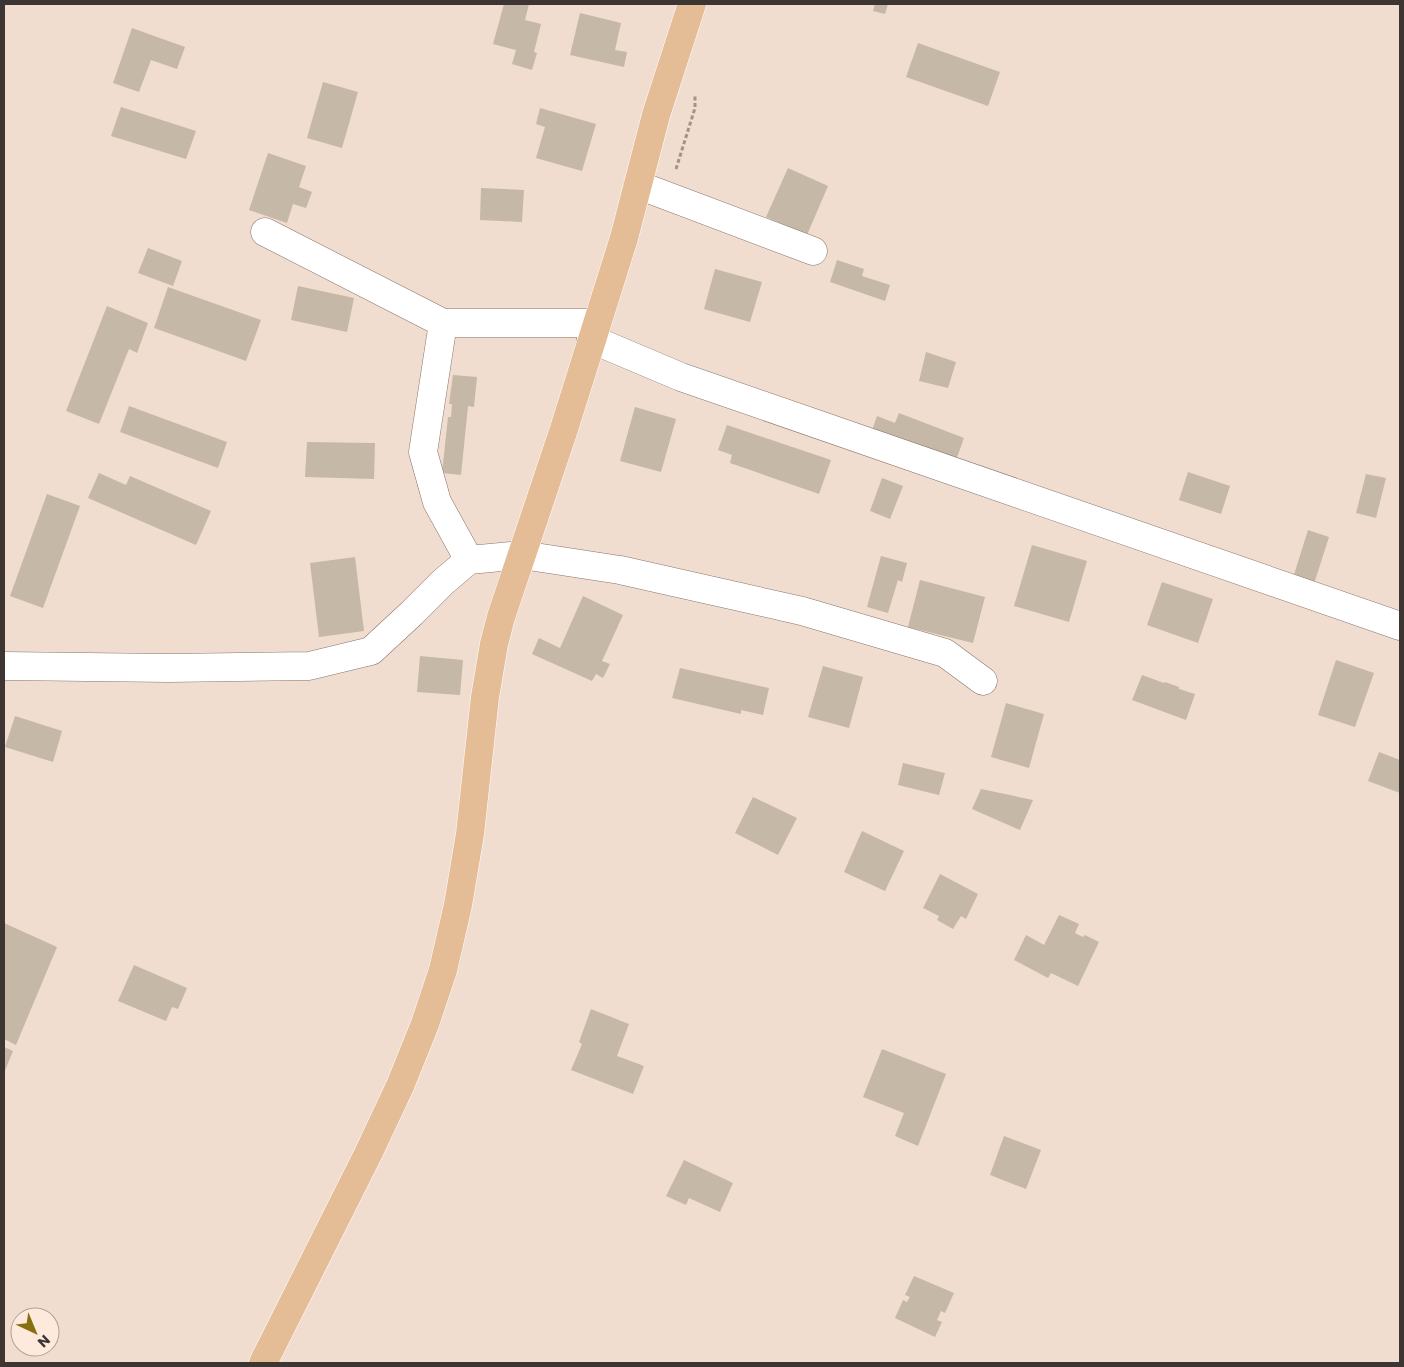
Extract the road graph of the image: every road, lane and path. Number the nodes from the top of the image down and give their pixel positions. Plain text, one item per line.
1 (692, 4) edge
2 (638, 185) junction
3 (265, 232) dead end
4 (813, 251) dead end
5 (443, 323) junction
6 (594, 331) junction
7 (522, 555) junction
8 (469, 560) junction
9 (1400, 626) edge
10 (4, 666) edge
11 (983, 681) dead end
12 (263, 1363) edge

1 - 2 main road
2 - 4 street
2 - 6 main road
3 - 5 street
5 - 6 street
5 - 8 street
6 - 7 main road
6 - 9 street
7 - 8 street
7 - 11 street
7 - 12 main road
8 - 10 street

